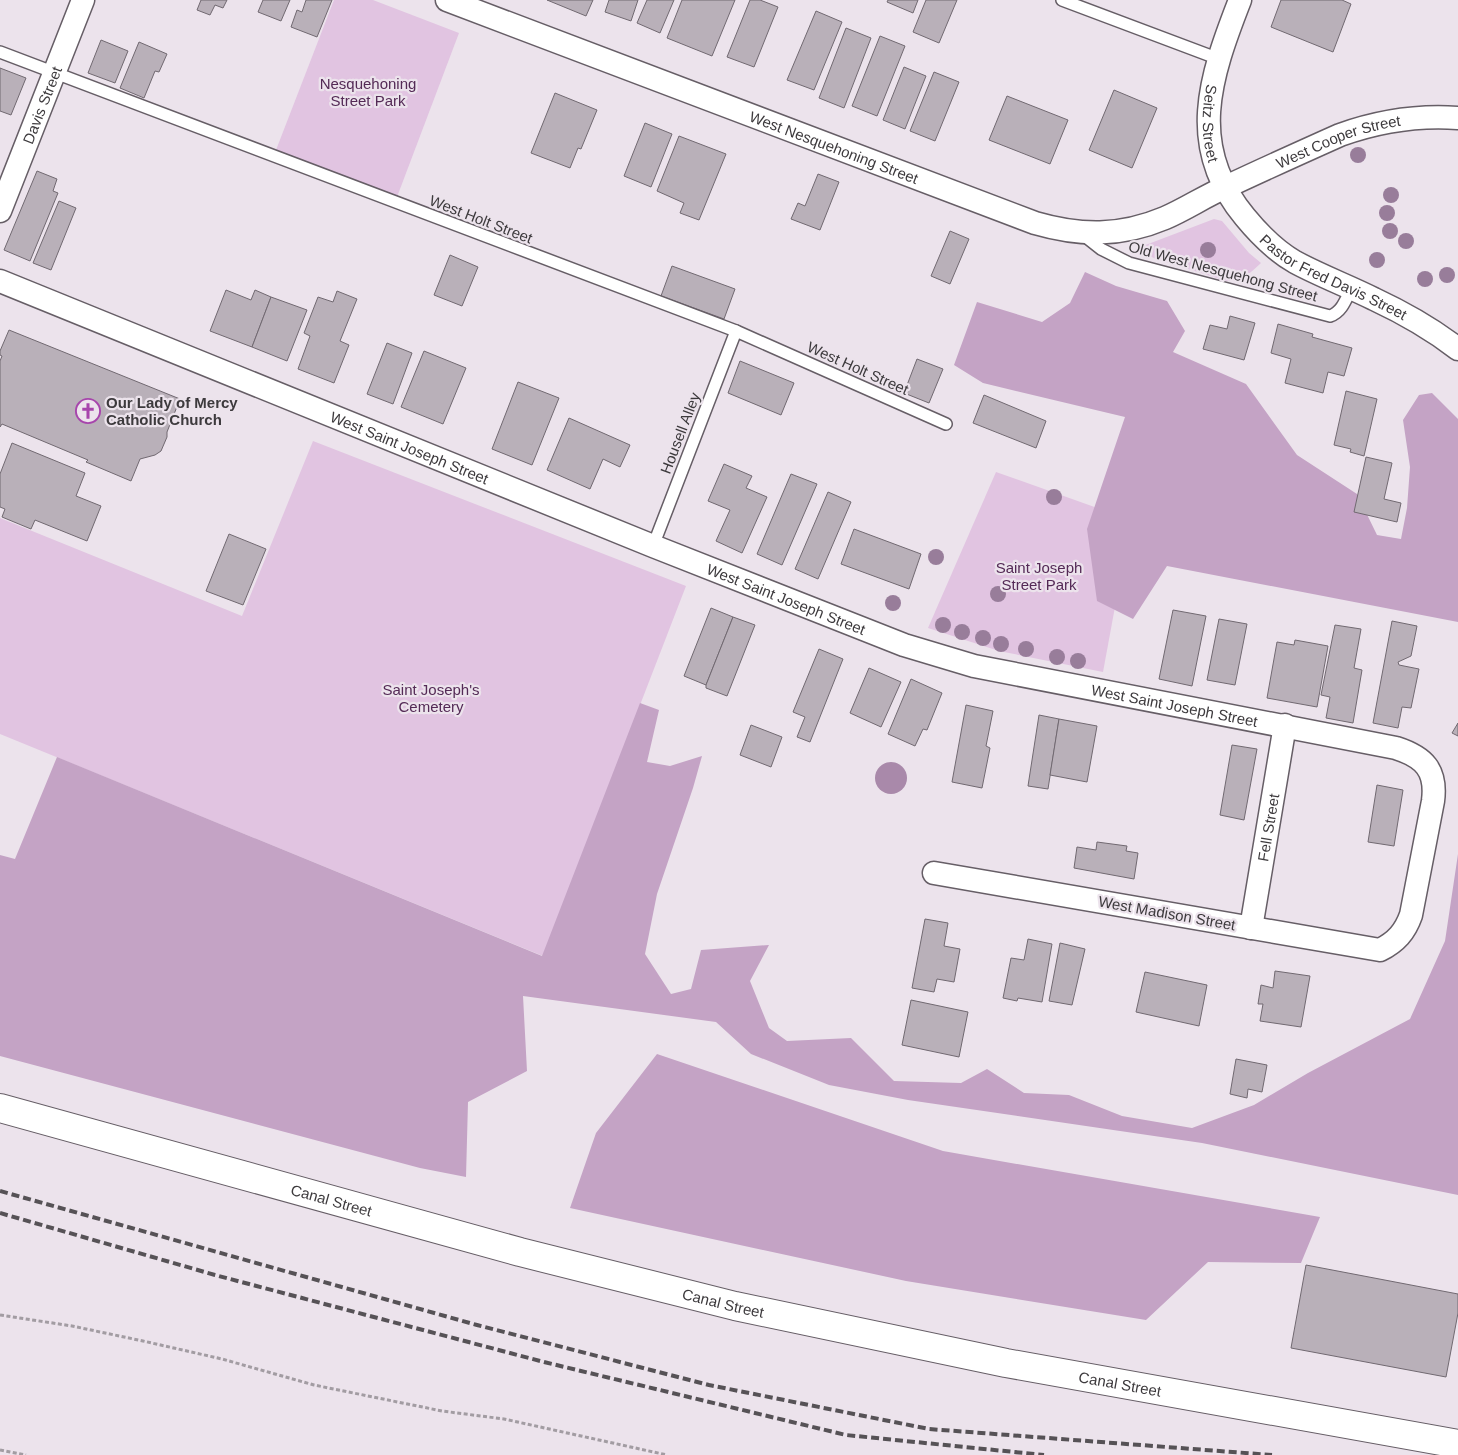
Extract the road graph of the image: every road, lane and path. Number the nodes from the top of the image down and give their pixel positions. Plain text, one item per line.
1 (83, 0) edge
2 (447, 0) edge
3 (1062, 0) edge
4 (1240, 0) edge
5 (0, 52) edge
6 (1219, 59) junction
7 (54, 74) junction
8 (1458, 118) edge
9 (1224, 188) junction
10 (0, 211) edge
11 (1080, 233) junction
12 (0, 281) edge
13 (1351, 289) junction
14 (736, 331) junction
15 (1457, 346) edge
16 (946, 424) dead end
17 (653, 546) junction
18 (1285, 726) junction
19 (934, 873) dead end
20 (1251, 928) junction
21 (1397, 939) joint
22 (0, 1108) edge
23 (0, 1315) edge
24 (1458, 1444) edge
25 (0, 1450) edge
26 (26, 1455) edge
27 (667, 1455) edge

1 - 7 street, Davis Street
2 - 11 street, West Nesquehoning Street
3 - 6 lane
4 - 6 street, Seitz Street
5 - 7 lane, West Holt Street
6 - 9 street, Seitz Street
7 - 10 street, Davis Street
7 - 14 lane, West Holt Street
8 - 9 street, West Cooper Street
9 - 11 street, West Nesquehoning Street
9 - 13 street, Pastor Fred Davis Street
11 - 13 lane, Old West Nesquehong Street
12 - 17 street, West Saint Joseph Street
13 - 15 street, Pastor Fred Davis Street
14 - 16 lane, West Holt Street
14 - 17 lane, Housell Alley
17 - 18 street, West Saint Joseph Street
18 - 20 street, Fell Street
18 - 21 street, West Saint Joseph Street
19 - 20 street, West Madison Street
20 - 21 street, West Madison Street
22 - 24 street, Canal Street
23 - 27 path
25 - 26 path

